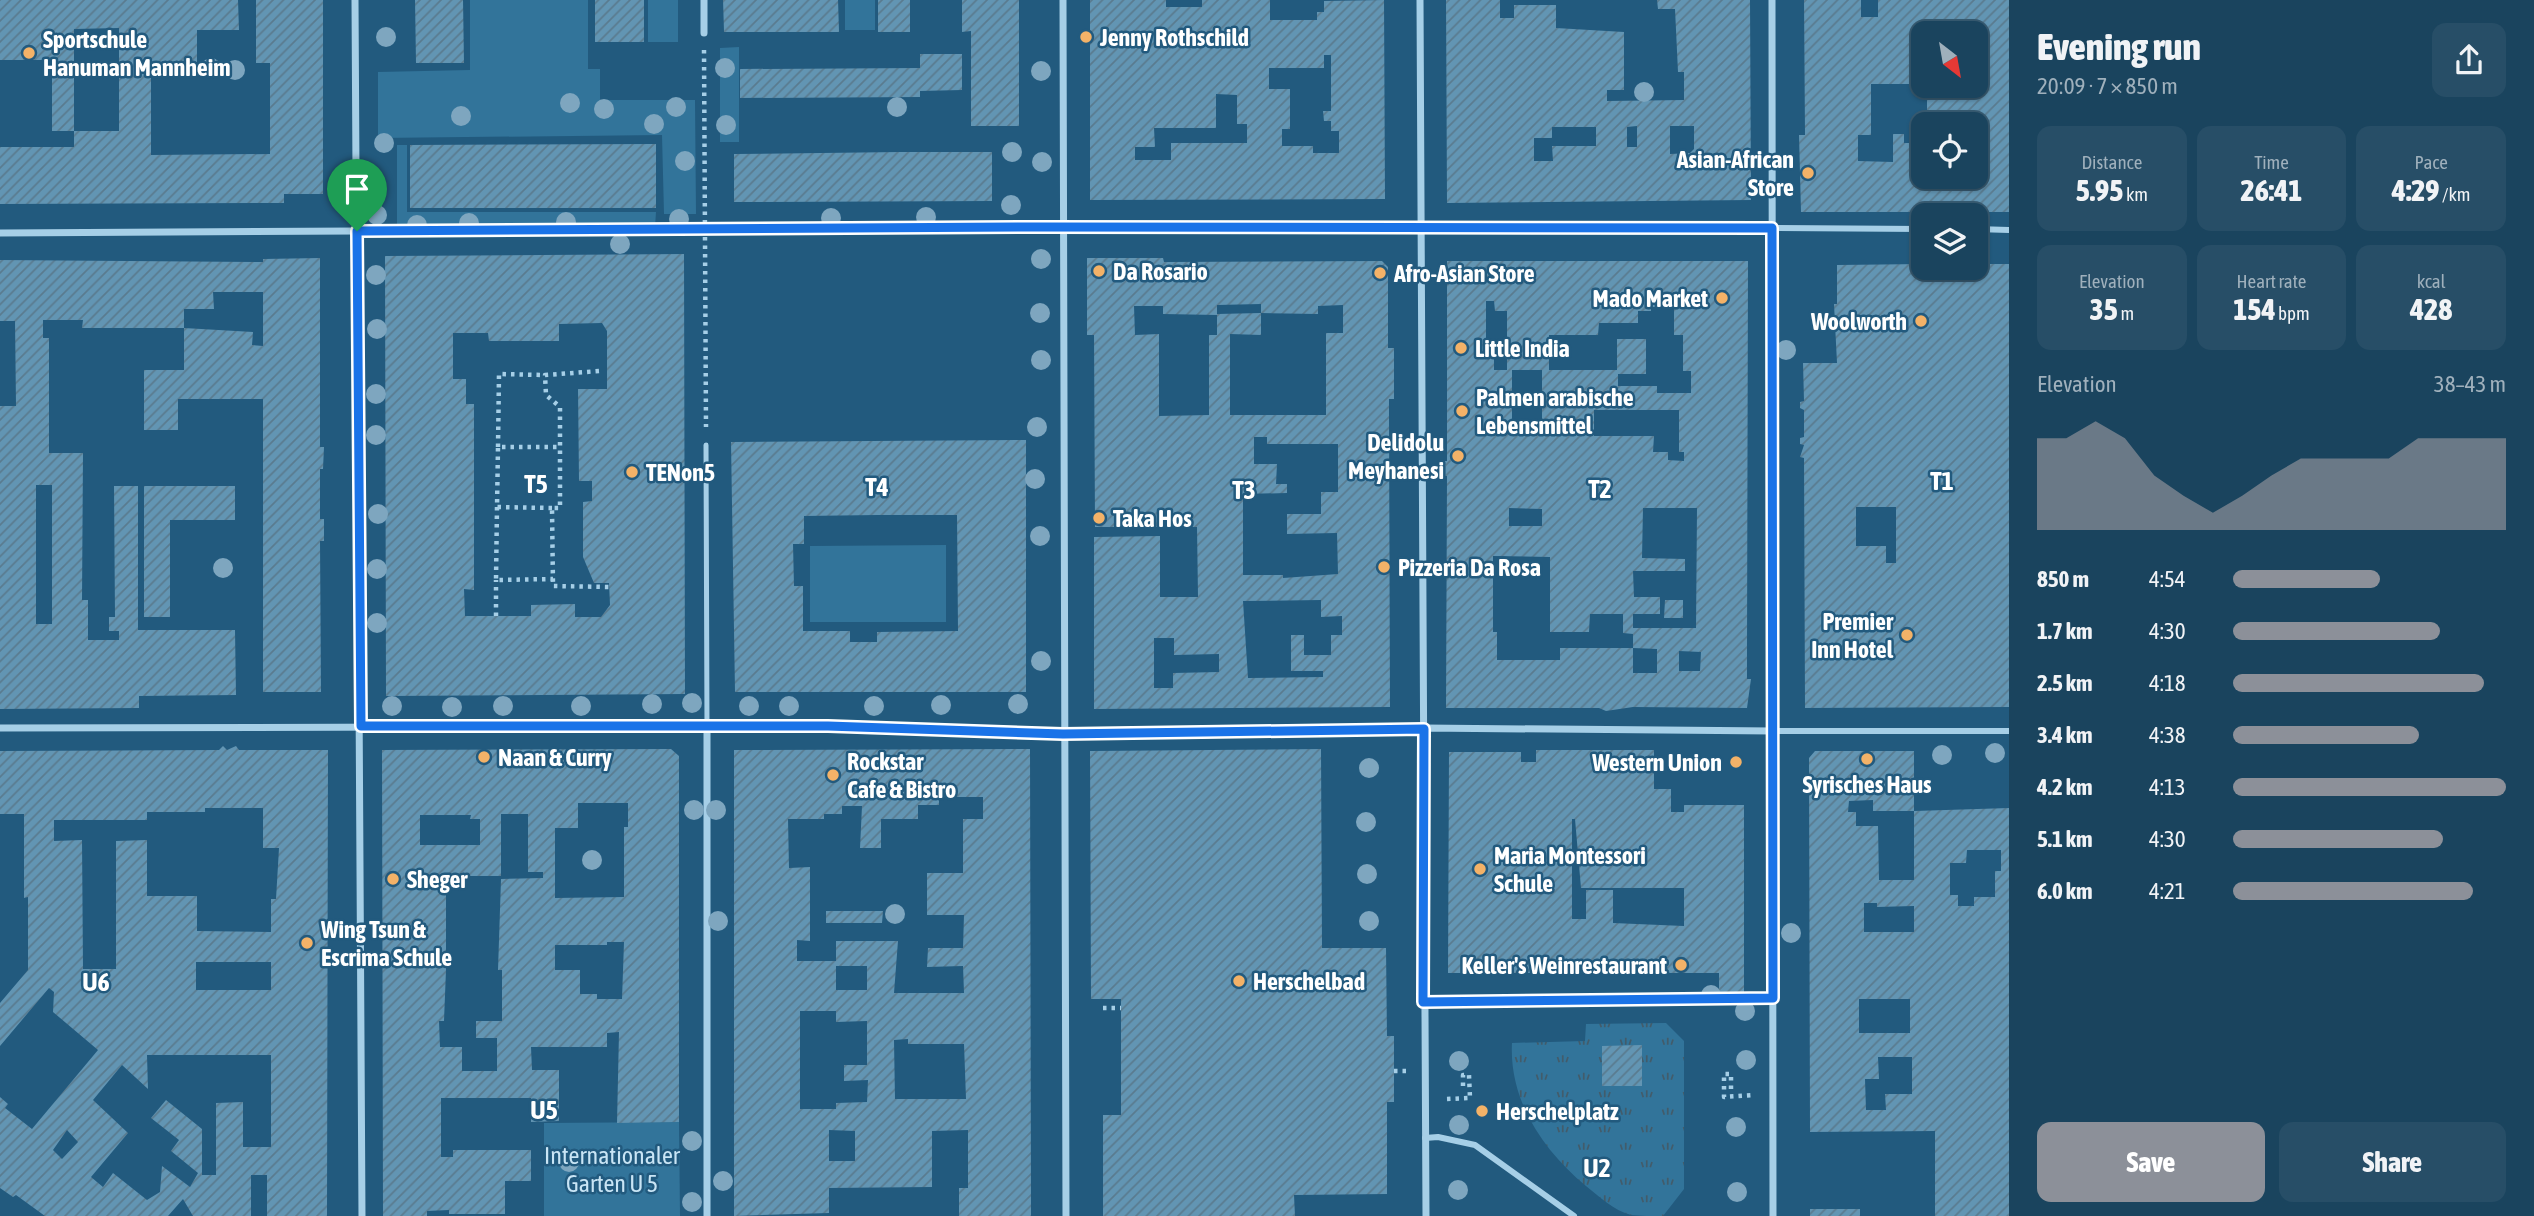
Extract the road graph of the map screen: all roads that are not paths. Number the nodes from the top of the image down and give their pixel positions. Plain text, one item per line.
1 (355, 0) edge
2 (704, 0) edge
3 (1063, 0) edge
4 (1420, 0) edge
5 (1772, 0) edge
6 (704, 33) road end
7 (1063, 227) junction
8 (1772, 228) junction
9 (1422, 229) junction
10 (1911, 229) edge
11 (1988, 229) edge
12 (2009, 230) edge
13 (357, 231) junction
14 (0, 233) edge
15 (706, 445) road end
16 (361, 726) junction
17 (706, 726) junction
18 (0, 728) edge
19 (1424, 729) junction
20 (1773, 731) junction
21 (2009, 732) edge
22 (1063, 734) junction
23 (1773, 998) junction
24 (1423, 1002) junction
25 (1425, 1138) junction
26 (362, 1216) edge
27 (707, 1216) edge
28 (1066, 1216) edge
29 (1426, 1216) edge
30 (1574, 1216) edge
31 (1773, 1216) edge

1 - 13 street
2 - 6 street
3 - 7 street
4 - 9 street
5 - 8 street
7 - 9 street
7 - 22 street
8 - 9 street
8 - 10 street
8 - 20 street
9 - 19 street
11 - 12 street
13 - 14 street
13 - 16 street
15 - 17 lane
16 - 17 street
16 - 18 street
16 - 26 street
17 - 22 street
17 - 27 street
19 - 20 street
19 - 22 street
19 - 24 street
20 - 21 street
20 - 23 street
22 - 28 street
23 - 24 street
23 - 31 street
24 - 25 street
25 - 29 street
25 - 30 street

